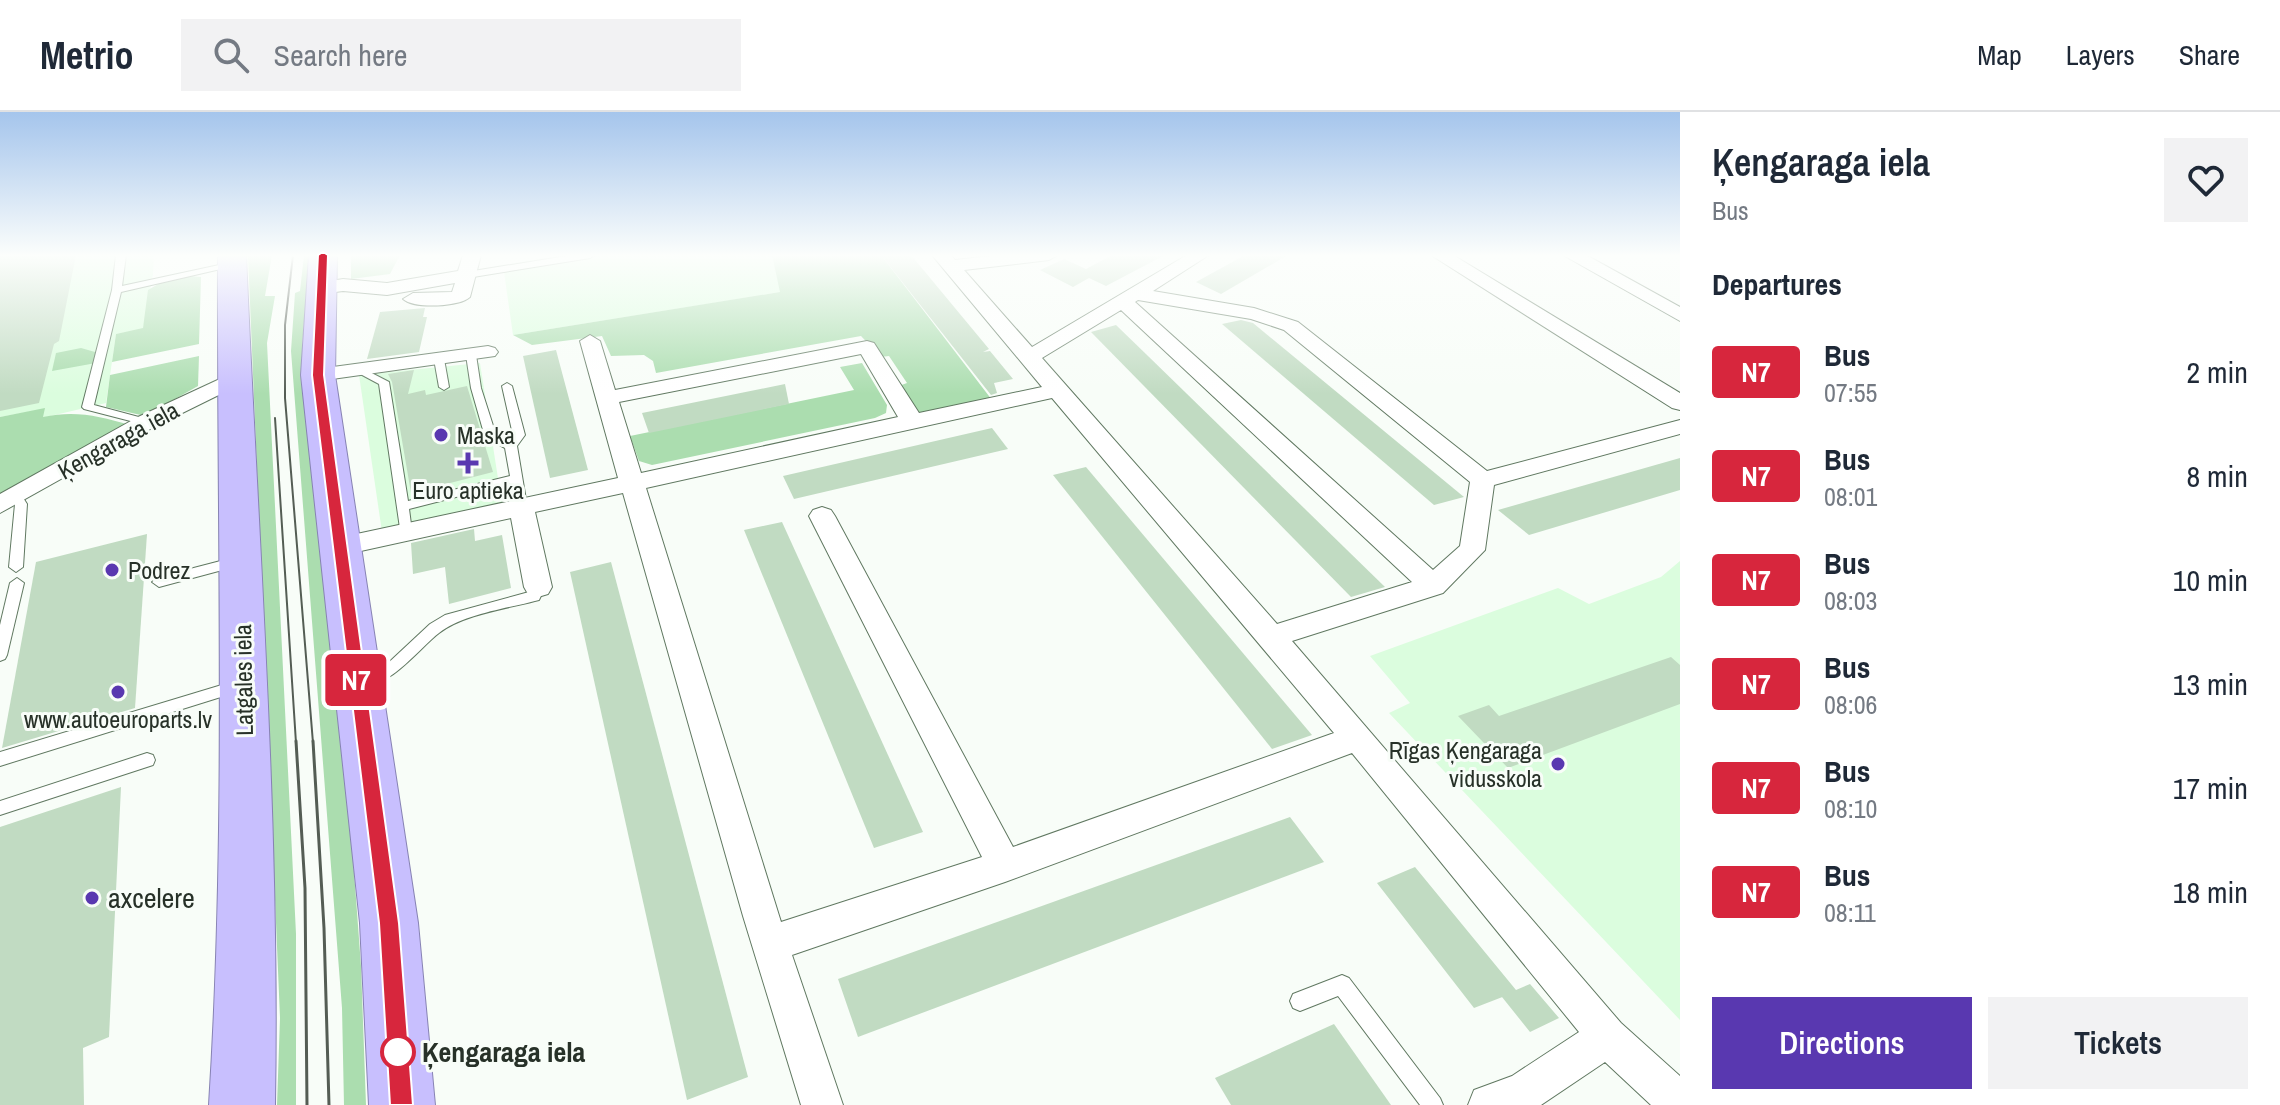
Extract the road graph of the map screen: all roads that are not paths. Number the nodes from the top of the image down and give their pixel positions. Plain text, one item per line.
1 (114, 301) edge
2 (234, 301) edge
3 (331, 301) edge
4 (981, 301) edge
5 (1122, 301) edge
6 (1132, 301) edge
7 (1154, 301) edge
8 (1515, 301) edge
9 (1655, 301) edge
10 (1680, 315) edge
11 (590, 341) dead end
12 (479, 354) joint
13 (1029, 357) junction
14 (439, 359) junction
15 (337, 372) junction
16 (237, 377) junction
17 (507, 386) dead end
18 (444, 387) dead end
19 (1057, 390) junction
20 (607, 398) junction
21 (1680, 403) edge
22 (912, 421) junction
23 (146, 422) junction
24 (1680, 427) edge
25 (511, 446) junction
26 (517, 478) junction
27 (1482, 480) junction
28 (630, 482) junction
29 (8, 500) edge
30 (521, 506) junction
31 (402, 507) junction
32 (822, 516) dead end
33 (406, 532) junction
34 (338, 547) junction
35 (241, 560) junction
36 (16, 567) dead end
37 (159, 582) dead end
38 (17, 583) dead end
39 (1433, 586) junction
40 (538, 587) joint
41 (1270, 637) junction
42 (0, 655) edge
43 (357, 682) junction
44 (243, 685) junction
45 (1357, 738) junction
46 (0, 759) edge
47 (147, 760) dead end
48 (0, 808) edge
49 (1005, 866) junction
50 (771, 944) junction
51 (1300, 1001) dead end
52 (1607, 1037) junction
53 (1515, 1101) edge
54 (1680, 1104) edge
55 (242, 1105) edge
56 (402, 1105) edge
57 (822, 1105) edge
58 (1433, 1105) edge

1 - 23 lane
2 - 16 highway, Latgales iela
3 - 15 highway
4 - 13 street
5 - 13 street
6 - 39 street
7 - 27 street
8 - 21 street
9 - 10 street
11 - 20 street
12 - 14 street
12 - 25 lane
13 - 19 street
14 - 15 street
14 - 18 lane
15 - 31 lane
15 - 34 highway
16 - 23 street, Ķengaraga iela
16 - 35 highway, Latgales iela
17 - 25 lane
19 - 22 street
19 - 41 street
20 - 22 street
20 - 28 street
22 - 28 street
23 - 29 street, Ķengaraga iela
24 - 27 street
25 - 26 lane
26 - 30 lane
26 - 31 lane
27 - 39 street
28 - 30 street
28 - 50 street
29 - 36 lane
30 - 33 street
30 - 40 street
31 - 33 lane
32 - 49 street
33 - 34 street
34 - 43 highway
35 - 37 lane
35 - 44 highway, Latgales iela
38 - 42 lane
39 - 41 street
40 - 43 lane
41 - 45 street
43 - 56 highway
44 - 46 lane
44 - 55 highway, Latgales iela
45 - 49 street
45 - 52 street
47 - 48 lane
49 - 50 street
50 - 57 street
51 - 58 lane
52 - 53 street
52 - 54 street

